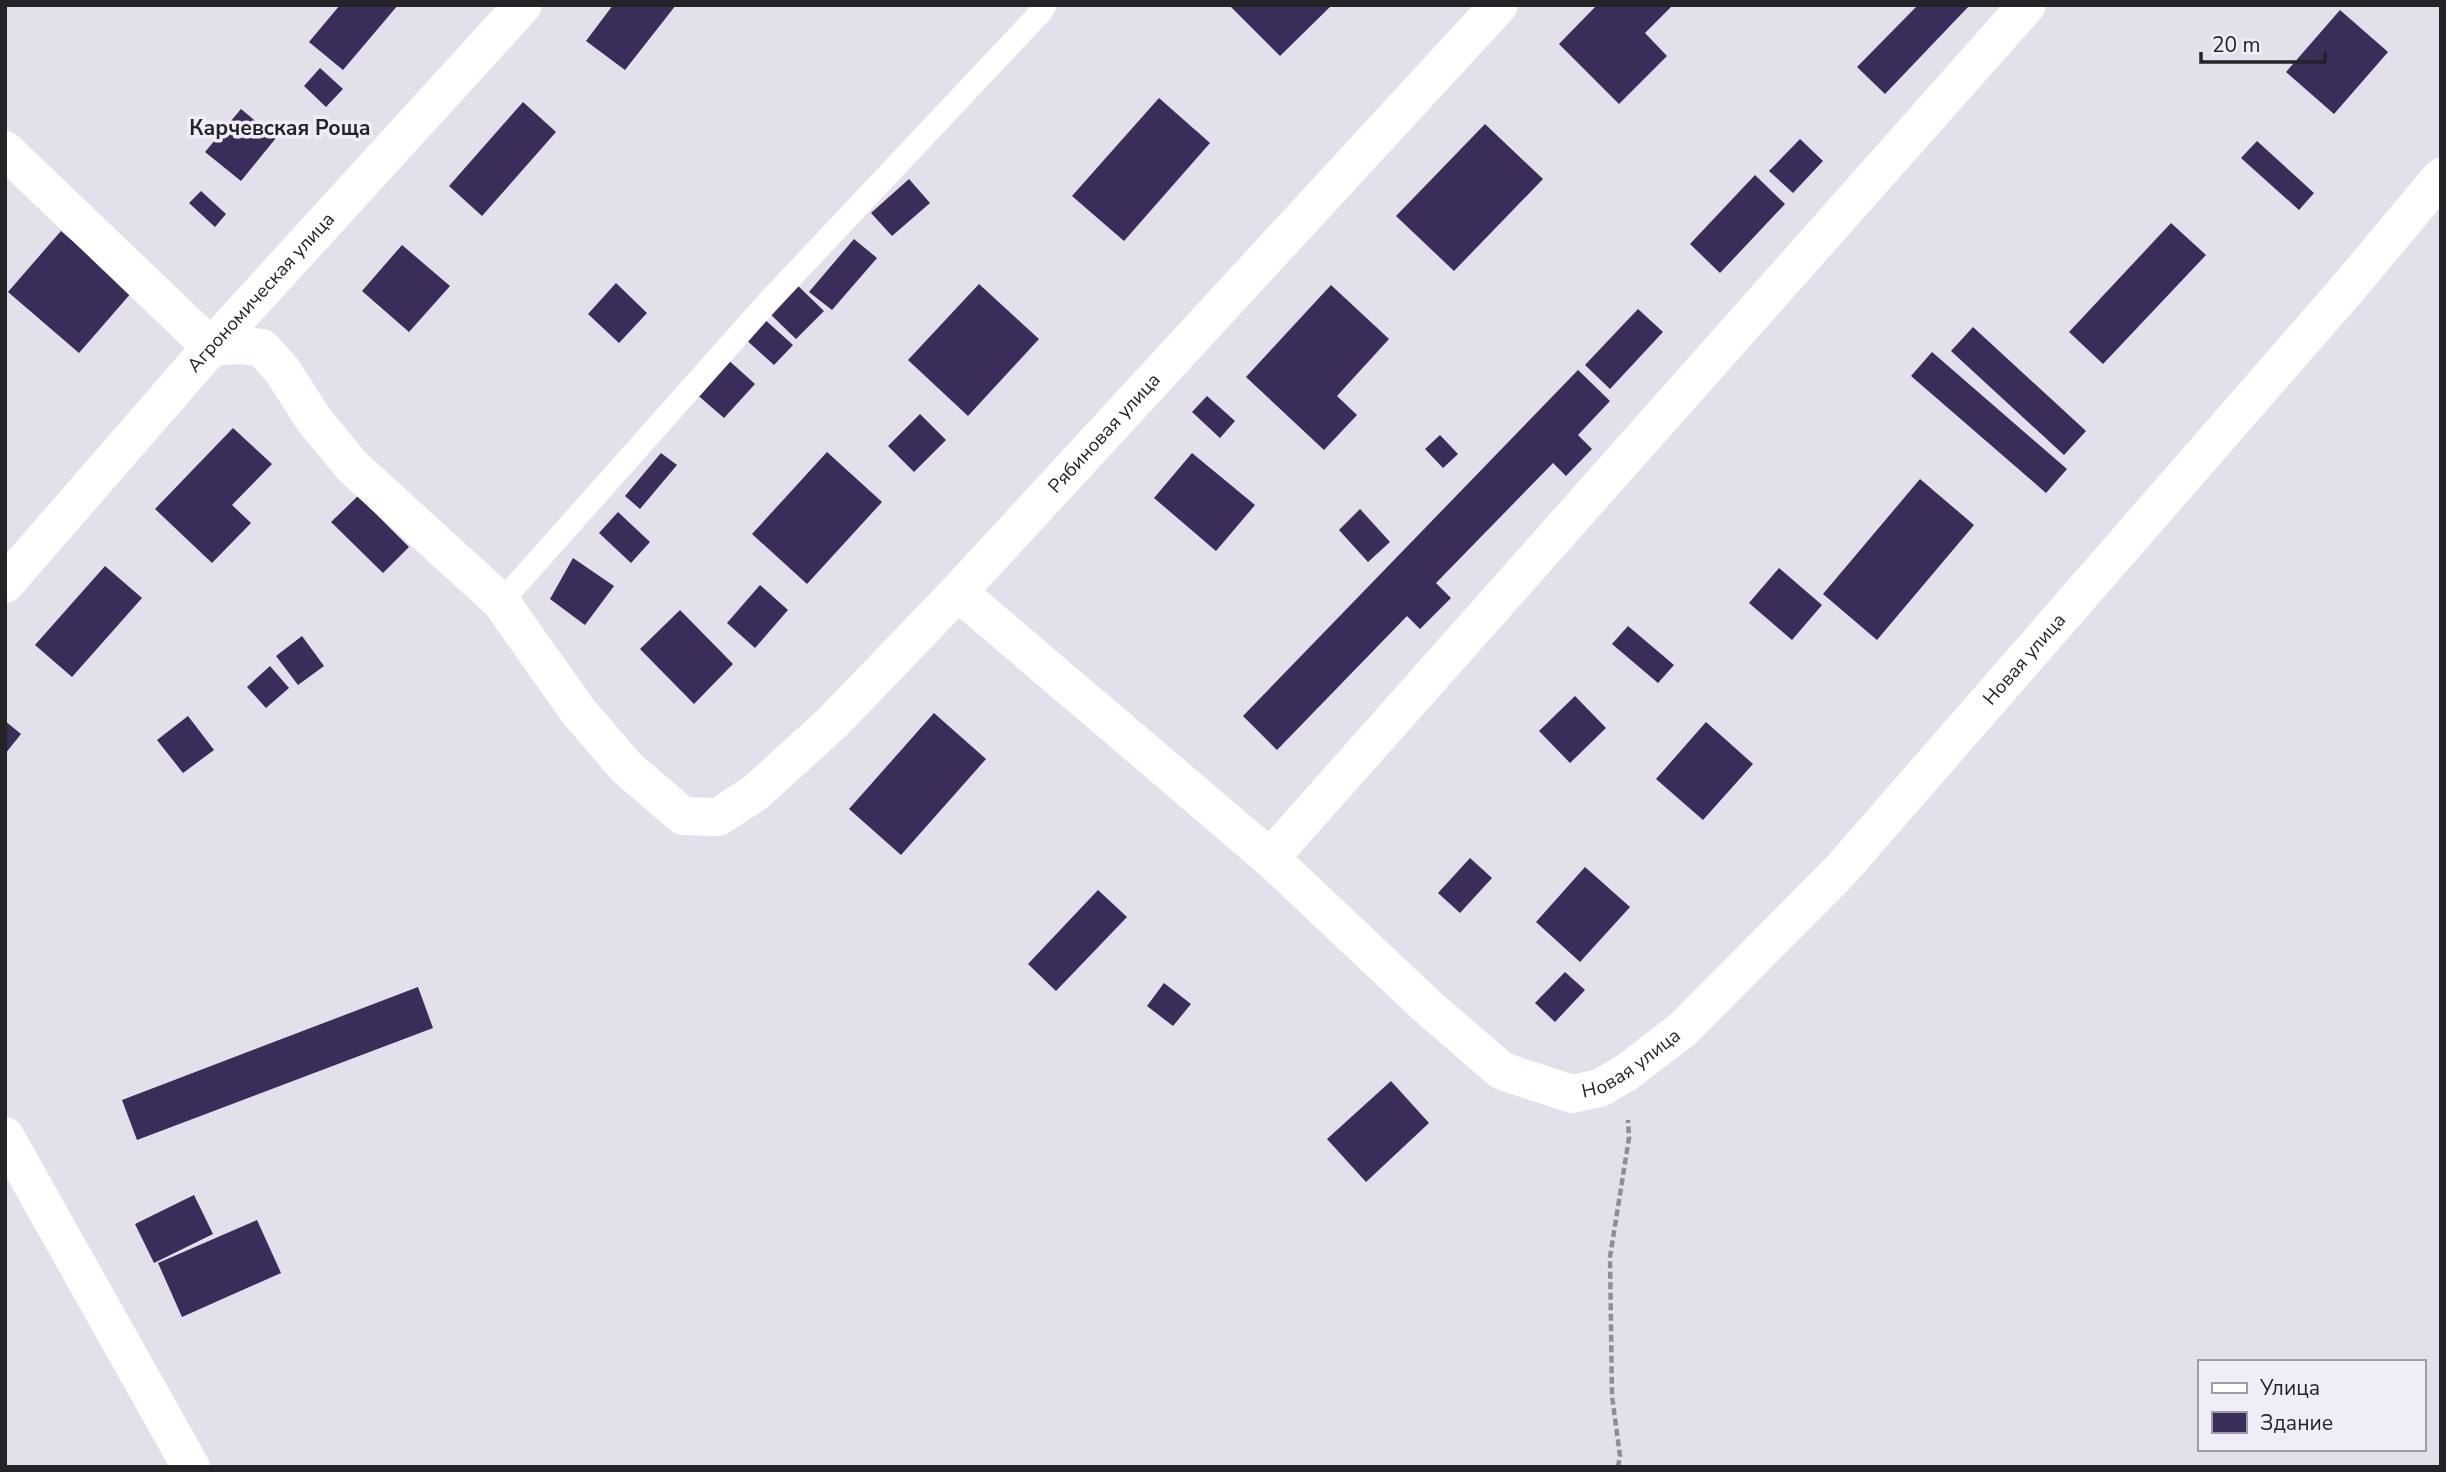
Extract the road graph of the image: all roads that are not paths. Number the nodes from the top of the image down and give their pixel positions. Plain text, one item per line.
1 (523, 5) edge
2 (1045, 5) edge
3 (1499, 5) edge
4 (2028, 5) edge
5 (5, 150) edge
6 (2441, 177) edge
7 (211, 347) junction
8 (5, 584) edge
9 (958, 592) junction
10 (501, 602) junction
11 (1270, 858) junction
12 (5, 1136) edge
13 (191, 1467) edge

1 - 7 street, Агрономическая улица
2 - 10 lane
3 - 9 street, Рябиновая улица
4 - 11 street
5 - 7 street
6 - 11 street, Новая улица
7 - 8 street, Агрономическая улица
7 - 10 street
9 - 10 street, Рябиновая улица
9 - 11 street
12 - 13 street

